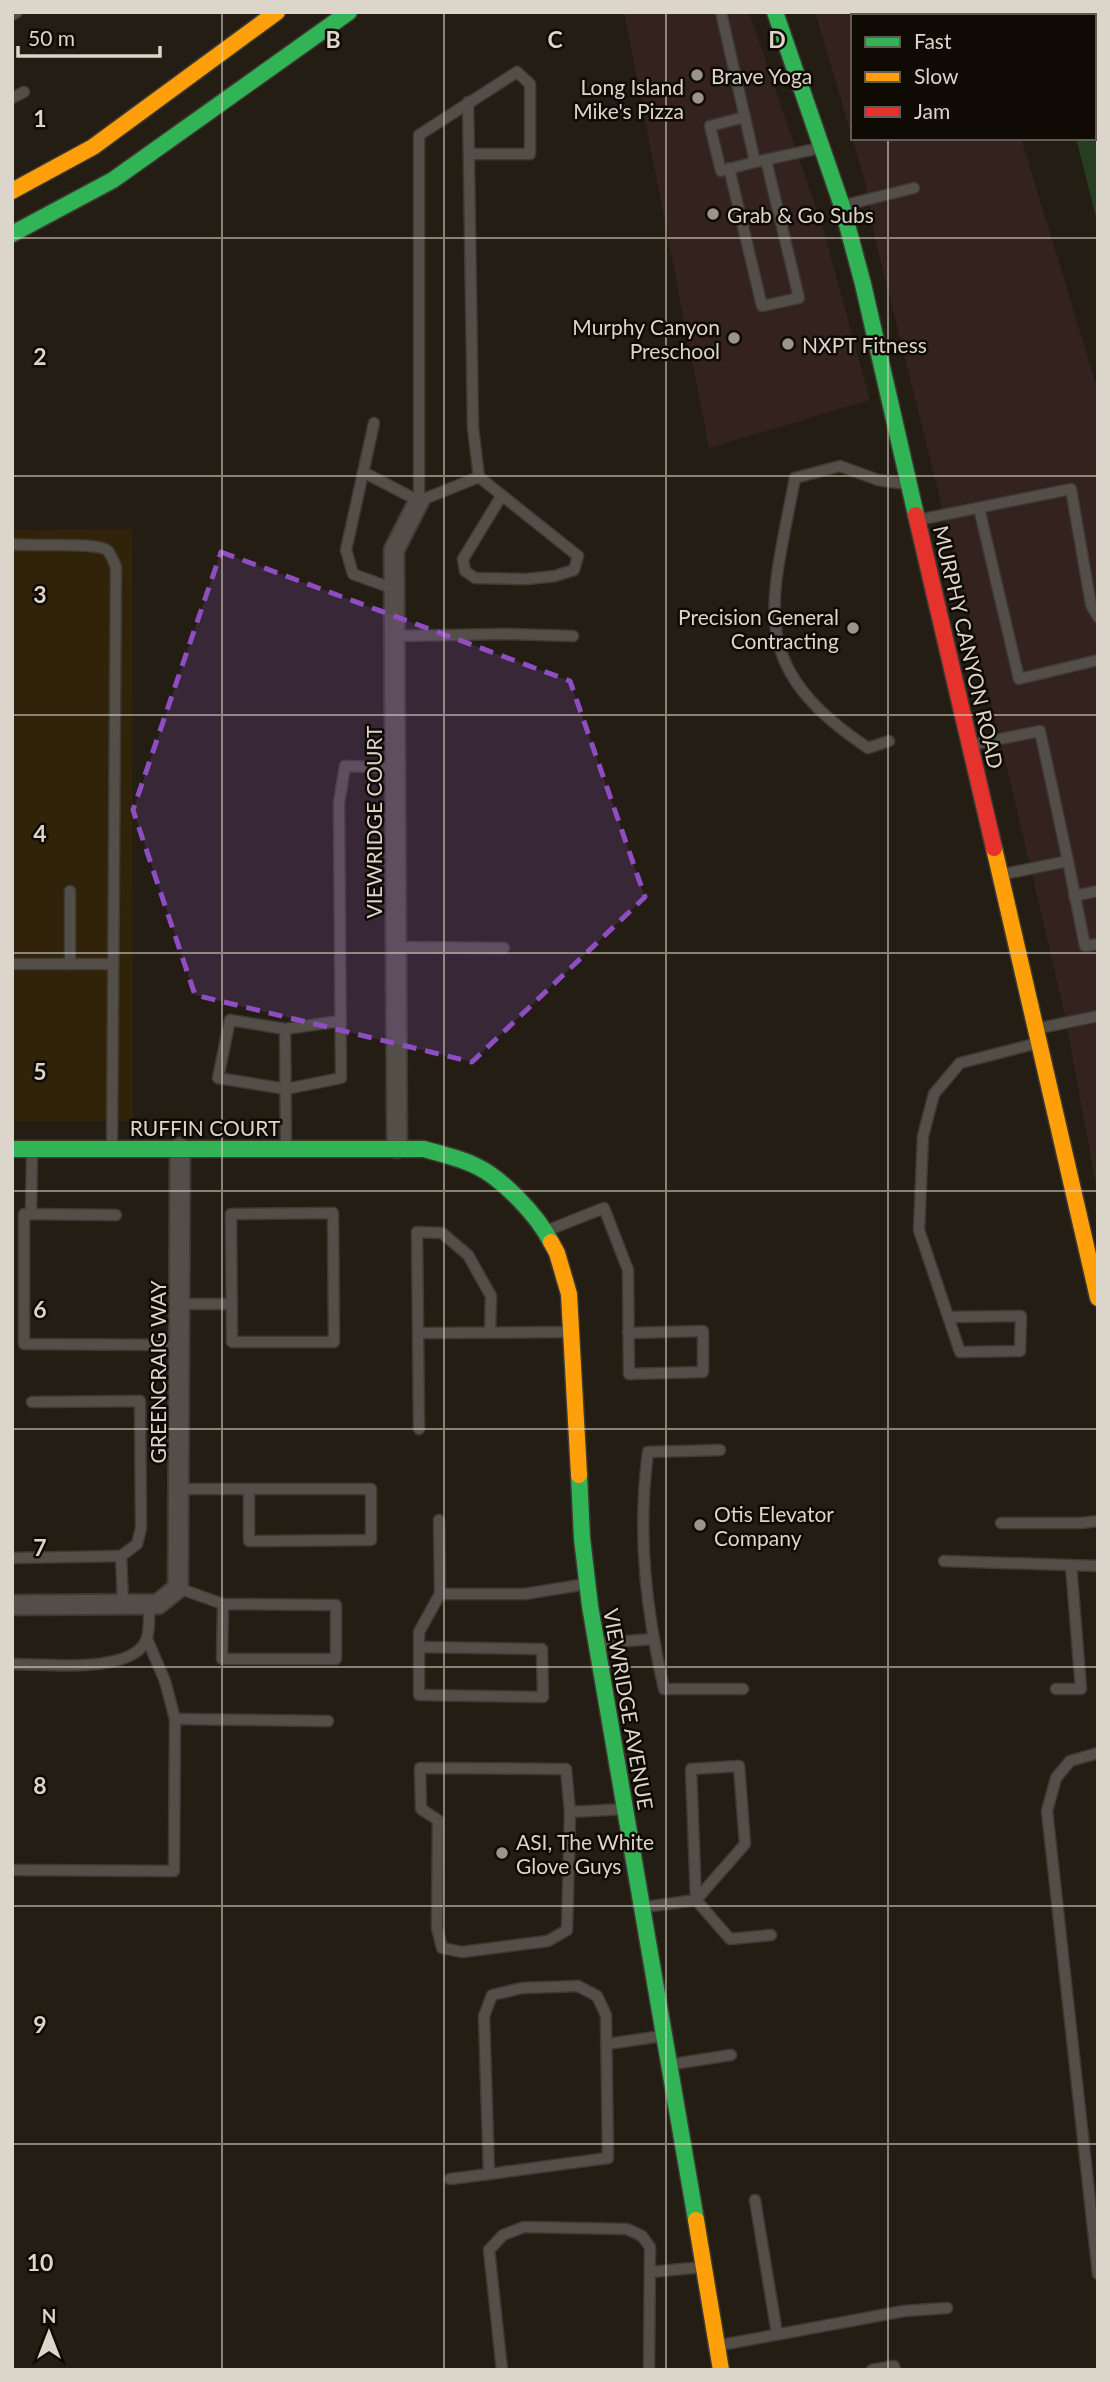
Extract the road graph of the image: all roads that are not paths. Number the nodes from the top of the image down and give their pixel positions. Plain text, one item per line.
1 (17, 12) edge
2 (277, 12) edge
3 (349, 12) edge
4 (721, 12) edge
5 (775, 12) edge
6 (12, 15) edge
7 (24, 92) dead end
8 (12, 98) edge
9 (468, 102) junction
10 (745, 117) junction
11 (821, 147) junction
12 (469, 154) junction
13 (766, 160) junction
14 (755, 162) junction
15 (729, 168) junction
16 (914, 188) dead end
17 (12, 191) edge
18 (842, 206) junction
19 (12, 234) edge
20 (374, 423) dead end
21 (363, 472) junction
22 (479, 477) junction
23 (910, 485) junction
24 (502, 495) junction
25 (419, 501) junction
26 (979, 508) junction
27 (918, 520) junction
28 (12, 544) edge
29 (394, 589) junction
30 (1098, 617) edge
31 (395, 636) junction
32 (573, 636) dead end
33 (1098, 660) edge
34 (888, 741) dead end
35 (970, 746) junction
36 (395, 768) junction
37 (1068, 861) junction
38 (1000, 875) junction
39 (70, 891) dead end
40 (1098, 891) edge
41 (1074, 895) junction
42 (1098, 944) edge
43 (396, 947) junction
44 (504, 948) dead end
45 (12, 964) edge
46 (70, 964) junction
47 (113, 964) junction
48 (1098, 1016) edge
49 (340, 1021) junction
50 (285, 1029) junction
51 (1037, 1036) junction
52 (286, 1089) junction
53 (112, 1148) junction
54 (180, 1148) junction
55 (286, 1148) junction
56 (397, 1148) junction
57 (12, 1149) edge
58 (32, 1149) junction
59 (31, 1214) junction
60 (116, 1215) dead end
61 (546, 1231) junction
62 (1098, 1298) edge
63 (180, 1304) junction
64 (232, 1304) junction
65 (948, 1317) junction
66 (491, 1332) junction
67 (571, 1332) junction
68 (419, 1333) junction
69 (628, 1333) junction
70 (180, 1345) junction
71 (32, 1402) dead end
72 (419, 1429) dead end
73 (720, 1450) dead end
74 (179, 1489) junction
75 (249, 1489) junction
76 (439, 1520) dead end
77 (1098, 1521) edge
78 (1001, 1523) dead end
79 (121, 1556) junction
80 (12, 1558) edge
81 (944, 1561) dead end
82 (1071, 1565) junction
83 (1098, 1566) edge
84 (587, 1584) junction
85 (175, 1591) junction
86 (440, 1594) junction
87 (123, 1604) junction
88 (149, 1604) junction
89 (223, 1604) junction
90 (12, 1605) edge
91 (147, 1639) junction
92 (653, 1639) junction
93 (597, 1643) junction
94 (419, 1647) junction
95 (12, 1664) edge
96 (743, 1689) dead end
97 (1056, 1689) dead end
98 (175, 1719) junction
99 (328, 1721) dead end
100 (1098, 1753) edge
101 (626, 1809) junction
102 (570, 1812) junction
103 (12, 1870) edge
104 (696, 1899) junction
105 (643, 1907) junction
106 (771, 1935) dead end
107 (664, 2036) junction
108 (607, 2044) junction
109 (731, 2055) dead end
110 (669, 2065) junction
111 (489, 2174) junction
112 (450, 2179) dead end
113 (755, 2200) dead end
114 (704, 2267) junction
115 (651, 2272) junction
116 (1098, 2274) edge
117 (947, 2308) dead end
118 (777, 2334) junction
119 (717, 2345) junction
120 (502, 2370) edge
121 (649, 2370) edge
122 (721, 2370) edge
123 (872, 2370) edge
124 (895, 2370) edge

1 - 6 lane
2 - 17 main road
3 - 19 main road
4 - 10 lane
5 - 11 main road, MURPHY CANYON ROAD
7 - 8 lane
9 - 12 lane
9 - 12 lane
9 - 25 lane
10 - 14 lane
10 - 15 lane
11 - 13 lane
11 - 18 main road, MURPHY CANYON ROAD
12 - 22 lane
13 - 14 lane
13 - 15 lane
14 - 15 lane
16 - 18 lane
18 - 23 main road, MURPHY CANYON ROAD
20 - 21 lane
21 - 25 lane
21 - 29 lane
22 - 24 lane
22 - 25 lane
23 - 27 main road, MURPHY CANYON ROAD
23 - 34 lane
24 - 24 lane
25 - 29 street, VIEWRIDGE COURT
26 - 27 lane
26 - 30 lane
26 - 33 lane
27 - 35 main road, MURPHY CANYON ROAD
28 - 47 lane
29 - 31 street, VIEWRIDGE COURT
31 - 32 lane
31 - 36 street, VIEWRIDGE COURT
35 - 37 lane
35 - 38 main road, MURPHY CANYON ROAD
36 - 43 street, VIEWRIDGE COURT
36 - 49 lane
37 - 38 lane
37 - 41 lane
38 - 51 main road, MURPHY CANYON ROAD
39 - 46 lane
40 - 41 lane
41 - 42 lane
43 - 44 lane
43 - 56 street, VIEWRIDGE COURT
45 - 46 lane
46 - 47 lane
47 - 53 lane
48 - 51 lane
49 - 50 lane
49 - 52 lane
50 - 52 lane
50 - 52 lane
51 - 62 main road, MURPHY CANYON ROAD
51 - 65 lane
52 - 55 lane
53 - 54 main road, RUFFIN COURT
53 - 58 main road, RUFFIN COURT
54 - 55 main road, RUFFIN COURT
54 - 63 street, GREENCRAIG WAY
55 - 56 main road, RUFFIN COURT
56 - 61 main road, VIEWRIDGE AVENUE
57 - 58 main road, RUFFIN COURT
58 - 59 lane
59 - 60 lane
59 - 70 lane
61 - 67 main road, VIEWRIDGE AVENUE
61 - 69 lane
63 - 64 lane
63 - 70 street, GREENCRAIG WAY
64 - 64 lane
65 - 65 lane
66 - 67 lane
66 - 68 lane
66 - 68 lane
67 - 84 main road, VIEWRIDGE AVENUE
68 - 72 lane
69 - 69 lane
70 - 74 street, GREENCRAIG WAY
71 - 79 lane
73 - 92 lane
74 - 75 lane
74 - 85 street, GREENCRAIG WAY
75 - 75 lane
76 - 86 lane
77 - 78 lane
79 - 80 lane
79 - 87 lane
81 - 82 lane
82 - 83 lane
82 - 97 lane
84 - 86 lane
84 - 93 main road, VIEWRIDGE AVENUE
85 - 88 street
85 - 89 lane
86 - 94 lane
87 - 88 street
87 - 90 street
88 - 91 lane
89 - 89 lane
91 - 95 lane
91 - 98 lane
92 - 93 lane
92 - 96 lane
93 - 101 main road, VIEWRIDGE AVENUE
94 - 94 lane
98 - 99 lane
98 - 103 lane
100 - 116 lane
101 - 102 lane
101 - 105 main road, VIEWRIDGE AVENUE
102 - 102 lane
104 - 104 lane
104 - 105 lane
104 - 106 lane
105 - 107 main road, VIEWRIDGE AVENUE
107 - 108 lane
107 - 110 main road, VIEWRIDGE AVENUE
108 - 111 lane
108 - 111 lane
109 - 110 lane
110 - 114 main road, VIEWRIDGE AVENUE
111 - 112 lane
113 - 118 lane
114 - 115 lane
114 - 119 main road, VIEWRIDGE AVENUE
115 - 120 lane
115 - 121 lane
117 - 118 lane
118 - 119 lane
119 - 122 main road, VIEWRIDGE AVENUE
123 - 124 lane

